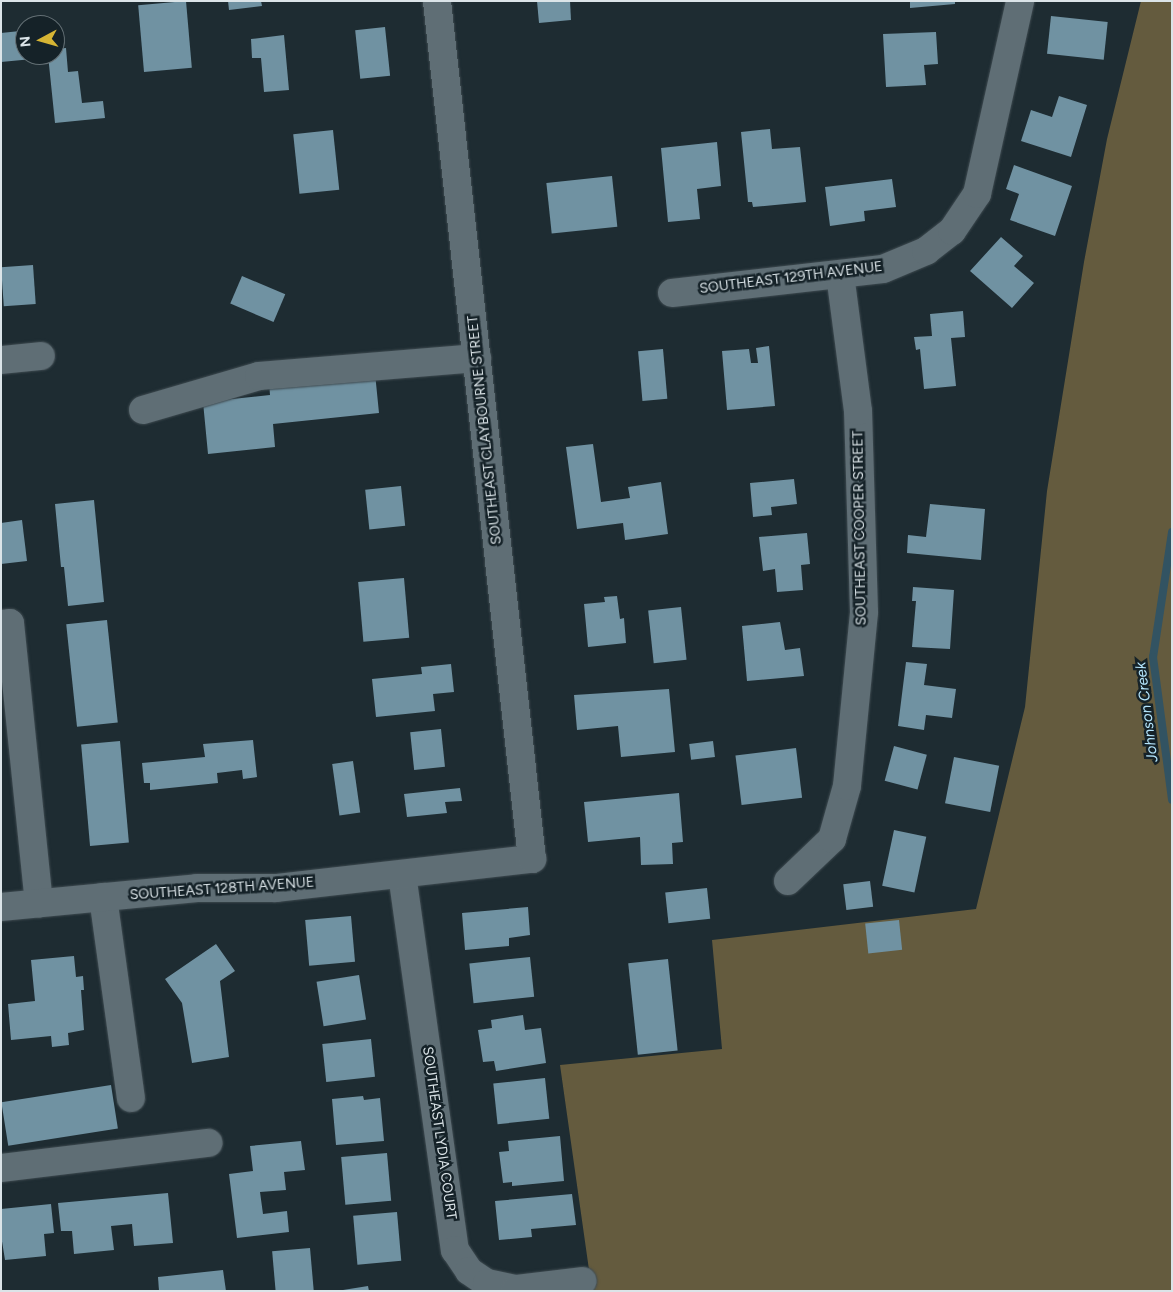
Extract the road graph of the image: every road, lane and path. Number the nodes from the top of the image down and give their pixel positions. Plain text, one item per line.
1 (437, 1) edge
2 (1020, 1) edge
3 (840, 275) junction
4 (672, 293) dead end
5 (42, 356) dead end
6 (477, 358) junction
7 (1, 360) edge
8 (143, 410) dead end
9 (1, 624) edge
10 (532, 859) joint
11 (402, 874) junction
12 (788, 881) dead end
13 (103, 898) junction
14 (39, 904) junction
15 (1, 907) edge
16 (131, 1098) dead end
17 (208, 1143) dead end
18 (1, 1168) edge
19 (584, 1281) dead end

1 - 6 street, SOUTHEAST CLAYBOURNE STREET
2 - 3 street, SOUTHEAST 129TH AVENUE
3 - 4 street, SOUTHEAST 129TH AVENUE
3 - 12 street, SOUTHEAST COOPER STREET
5 - 7 street
6 - 8 street
6 - 10 street, SOUTHEAST CLAYBOURNE STREET
9 - 14 street
10 - 11 street, SOUTHEAST 128TH AVENUE
11 - 13 street, SOUTHEAST 128TH AVENUE
11 - 19 street, SOUTHEAST LYDIA COURT
13 - 14 street, SOUTHEAST 128TH AVENUE
13 - 16 street
14 - 15 street, SOUTHEAST 128TH AVENUE
17 - 18 street

